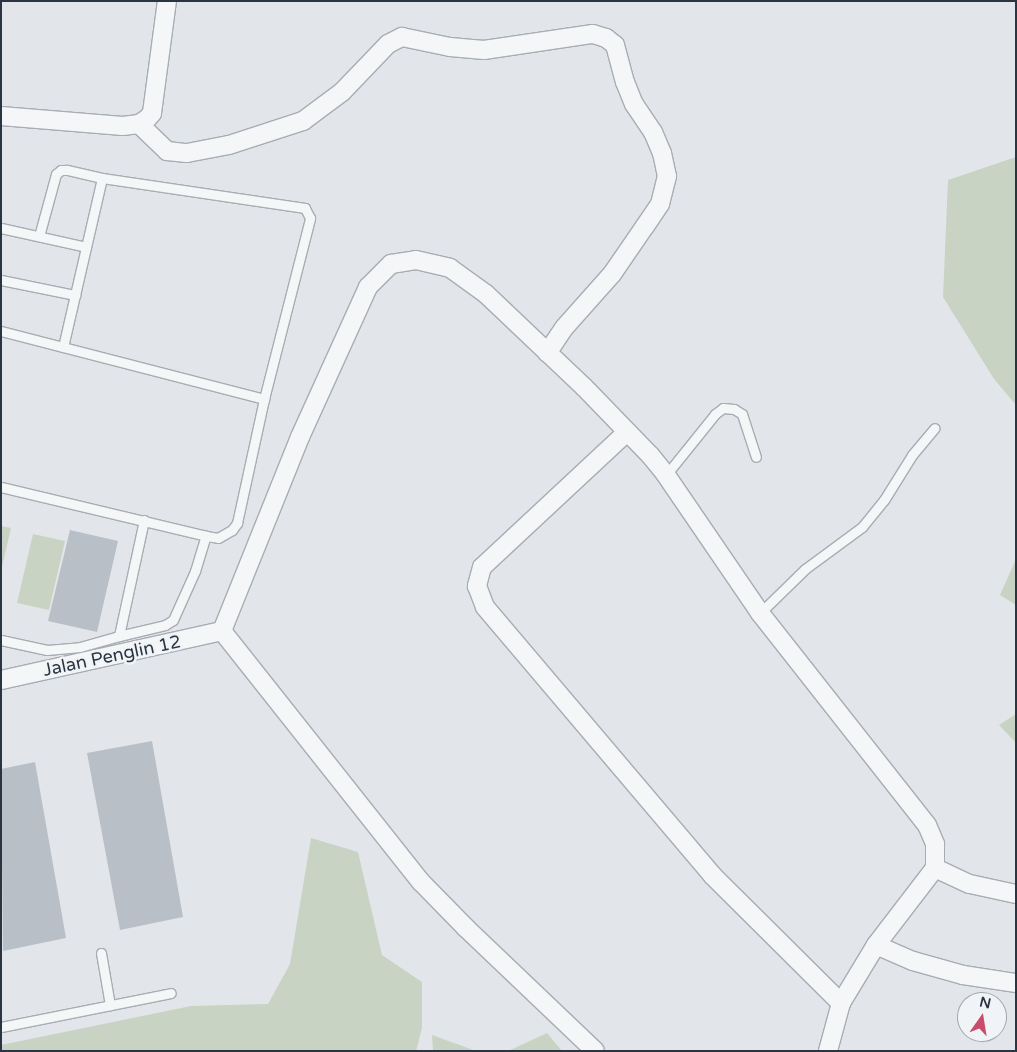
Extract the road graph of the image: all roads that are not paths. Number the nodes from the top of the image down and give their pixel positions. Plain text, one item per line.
1 (167, 1) edge
2 (1, 116) edge
3 (146, 119) junction
4 (102, 178) junction
5 (1, 228) edge
6 (38, 236) junction
7 (86, 247) junction
8 (1, 280) edge
9 (75, 295) junction
10 (1, 331) edge
11 (62, 347) junction
12 (547, 353) junction
13 (264, 399) junction
14 (935, 428) dead end
15 (627, 432) junction
16 (756, 457) dead end
17 (666, 474) junction
18 (1, 488) edge
19 (144, 520) junction
20 (206, 536) junction
21 (760, 613) junction
22 (222, 631) junction
23 (119, 636) junction
24 (1, 640) edge
25 (1, 680) edge
26 (935, 868) junction
27 (1016, 894) edge
28 (876, 945) junction
29 (101, 953) dead end
30 (1016, 983) edge
31 (171, 993) dead end
32 (842, 1003) junction
33 (110, 1005) junction
34 (1, 1027) edge
35 (595, 1051) edge
36 (828, 1051) edge

1 - 3 street
2 - 3 street
3 - 12 street
4 - 6 lane
4 - 7 lane
4 - 13 lane
5 - 6 lane
6 - 7 lane
7 - 9 lane
8 - 9 lane
9 - 11 lane
10 - 11 lane
11 - 13 lane
12 - 15 street
12 - 22 street
13 - 20 lane
14 - 21 lane
15 - 17 street
15 - 32 street
16 - 17 lane
17 - 21 street
18 - 19 lane
19 - 20 lane
19 - 23 lane
20 - 23 lane
21 - 26 street
22 - 25 street, Jalan Penglin 12
22 - 35 street
23 - 24 lane
26 - 27 street
26 - 28 street
28 - 30 street
28 - 32 street
29 - 33 lane
31 - 33 lane
32 - 36 street
33 - 34 lane

